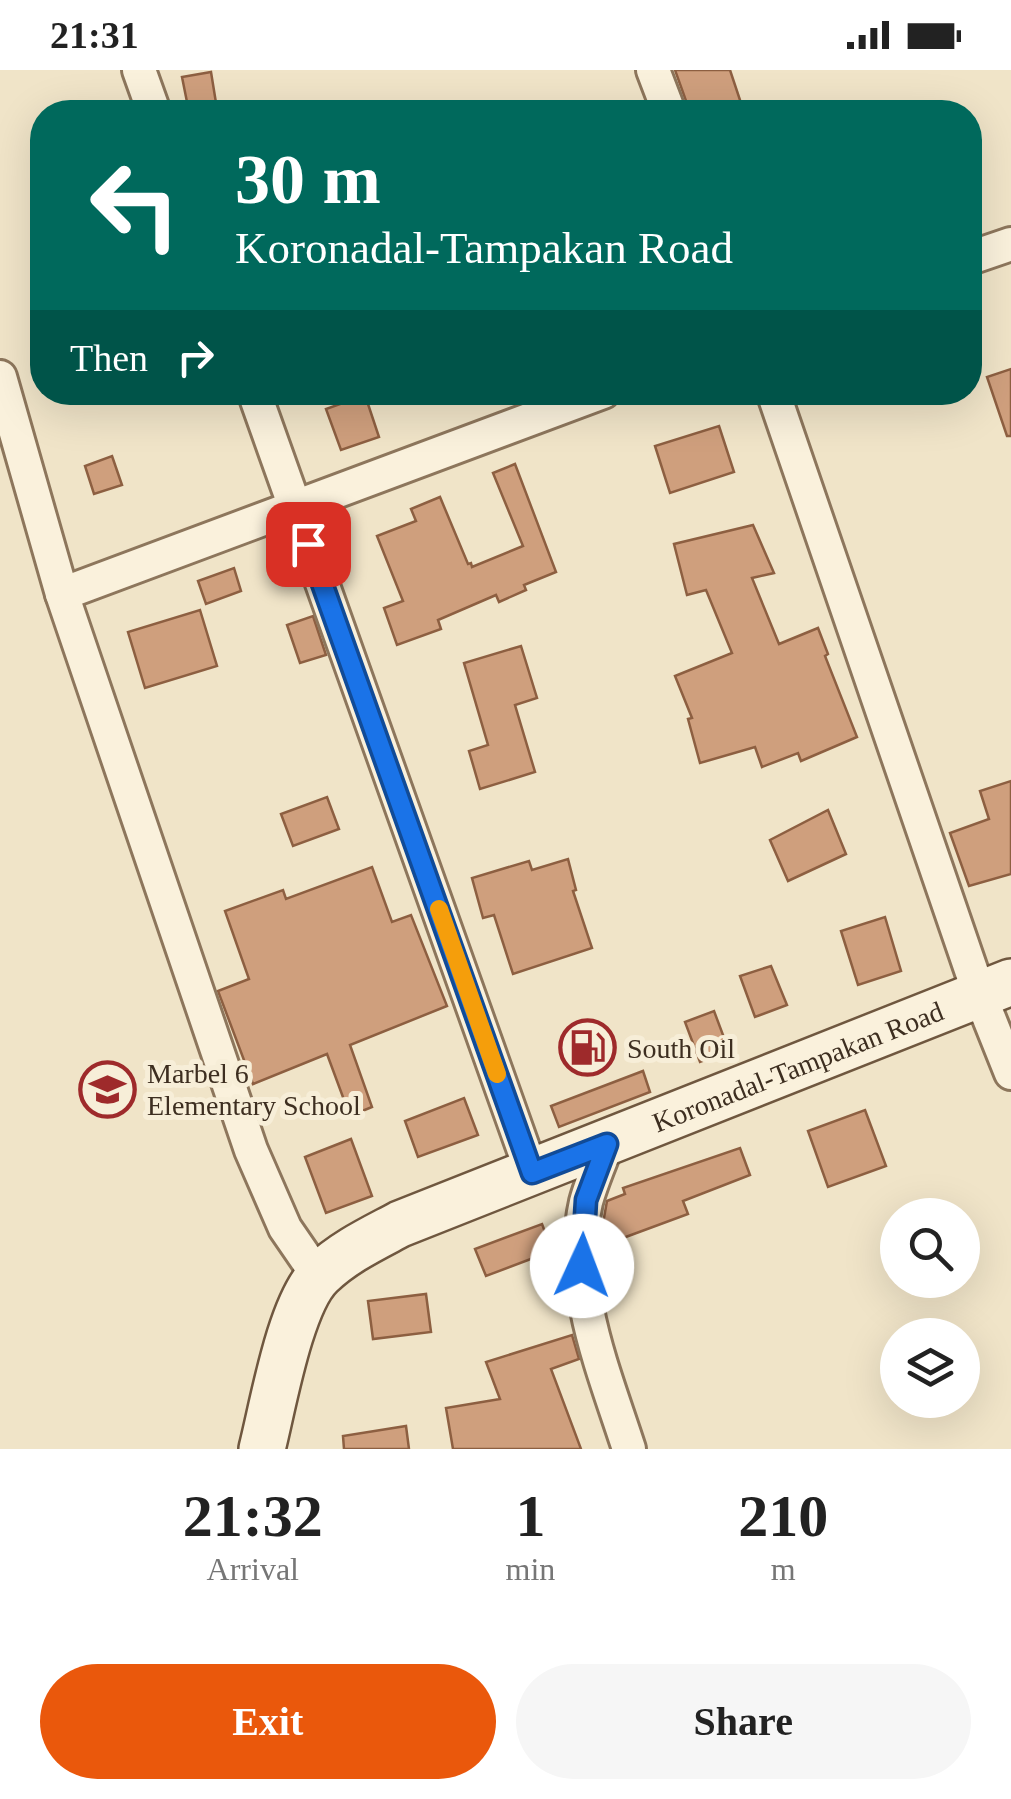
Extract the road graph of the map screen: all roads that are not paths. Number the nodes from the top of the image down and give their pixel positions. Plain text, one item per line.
1 (139, 70) edge
2 (653, 70) edge
3 (150, 100) edge
4 (664, 100) edge
5 (1011, 244) edge
6 (982, 254) edge
7 (0, 377) edge
8 (259, 405) edge
9 (568, 405) edge
10 (777, 405) edge
11 (295, 508) junction
12 (62, 594) junction
13 (995, 988) edge
14 (1011, 1073) edge
15 (607, 1144) junction
16 (532, 1173) junction
17 (318, 1276) junction
18 (262, 1449) edge
19 (629, 1449) edge

1 - 3 street
2 - 4 street
5 - 6 street
7 - 12 street
8 - 11 street
9 - 11 street
10 - 13 street
11 - 12 street
11 - 16 street
12 - 17 street
13 - 14 street
13 - 15 main road, Koronadal-Tampakan Road
15 - 16 main road, Koronadal-Tampakan Road
15 - 19 street
16 - 17 main road, Koronadal-Tampakan Road
17 - 18 main road, Koronadal-Tampakan Road

